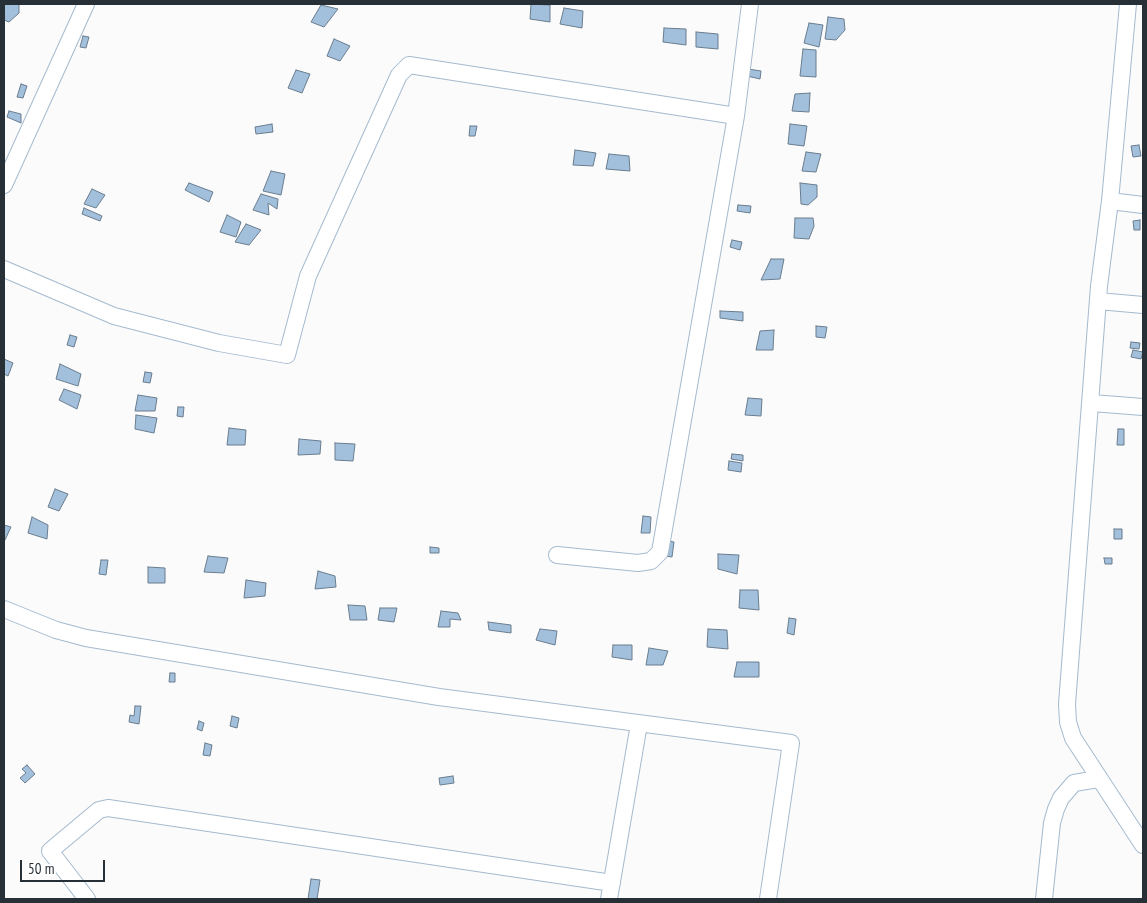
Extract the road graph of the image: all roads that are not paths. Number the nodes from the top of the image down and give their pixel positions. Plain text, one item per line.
1 (86, 4) edge
2 (750, 4) edge
3 (1128, 4) edge
4 (736, 116) junction
5 (4, 185) edge
6 (1110, 201) junction
7 (1143, 205) edge
8 (4, 269) edge
9 (1098, 301) junction
10 (1143, 305) edge
11 (1092, 403) junction
12 (1143, 407) edge
13 (557, 555) dead end
14 (4, 610) edge
15 (638, 724) junction
16 (1098, 779) junction
17 (1143, 845) edge
18 (610, 891) edge
19 (87, 899) edge
20 (768, 899) edge
21 (1044, 899) edge

1 - 5 street
2 - 4 street
3 - 6 street
4 - 8 street
4 - 13 street
6 - 7 street
6 - 9 street
9 - 10 street
9 - 11 street
11 - 12 street
11 - 16 street
14 - 15 street
15 - 18 street
15 - 20 street
16 - 17 street
16 - 21 street
18 - 19 street

